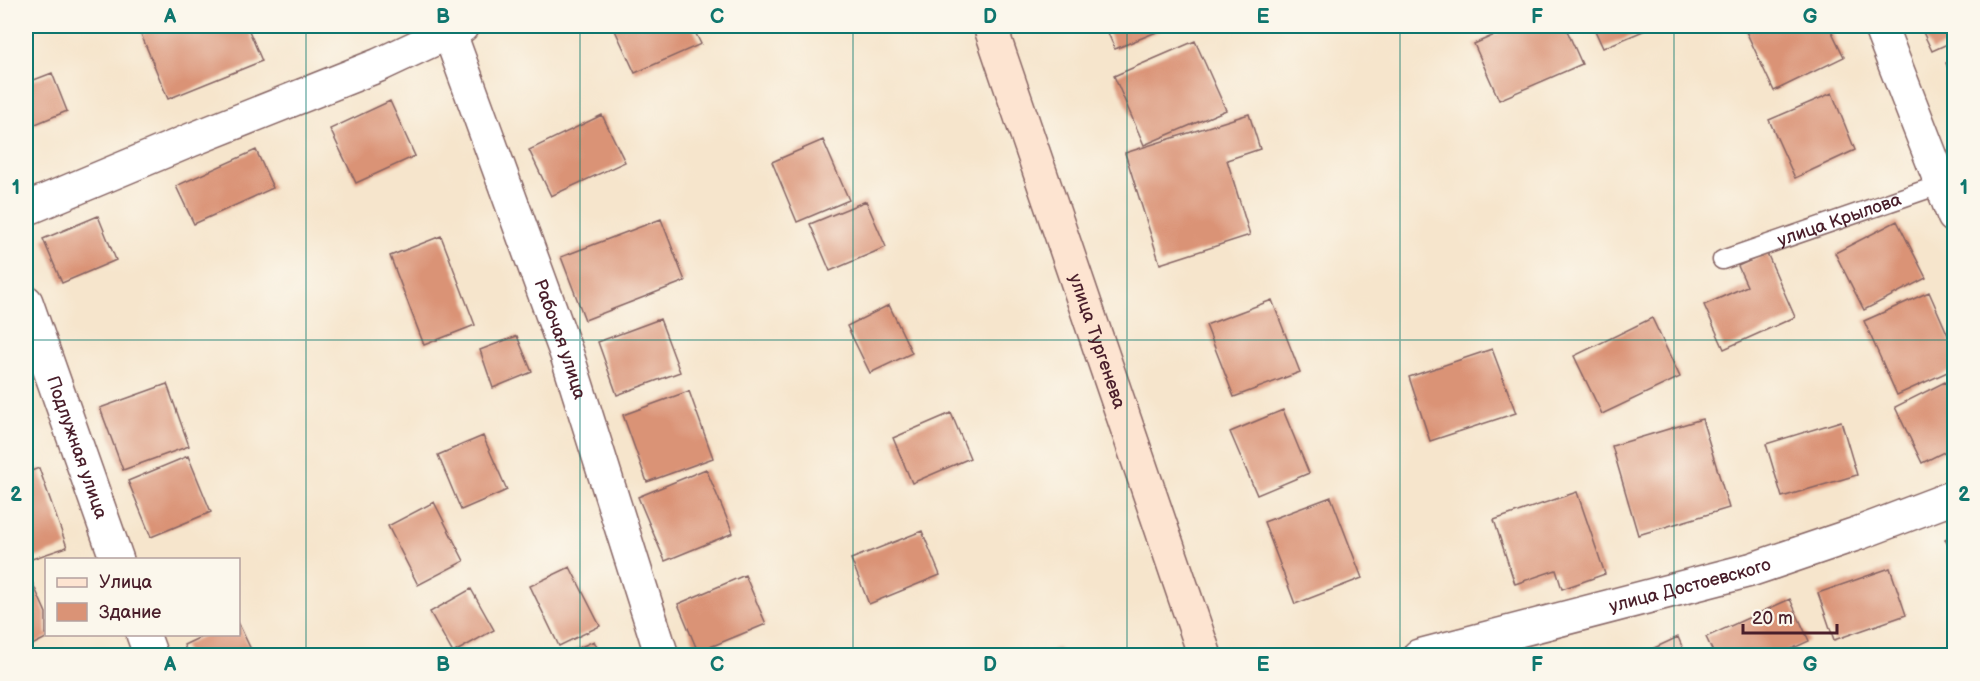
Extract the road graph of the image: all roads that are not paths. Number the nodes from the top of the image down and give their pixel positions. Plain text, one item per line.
1 (990, 26) edge
2 (1880, 26) edge
3 (453, 27) edge
4 (1948, 180) edge
5 (26, 209) edge
6 (1954, 216) edge
7 (1722, 260) dead end
8 (26, 302) edge
9 (1954, 497) edge
10 (116, 558) edge
11 (144, 636) edge
12 (151, 656) edge
13 (662, 656) edge
14 (1205, 656) edge
15 (1419, 656) edge

1 - 14 street, улица Тургенева
2 - 4 street
3 - 5 street
3 - 13 street, Рабочая улица
4 - 6 street
4 - 7 lane, улица Крылова
8 - 10 street, Подлужная улица
9 - 15 street, улица Достоевского
11 - 12 street

